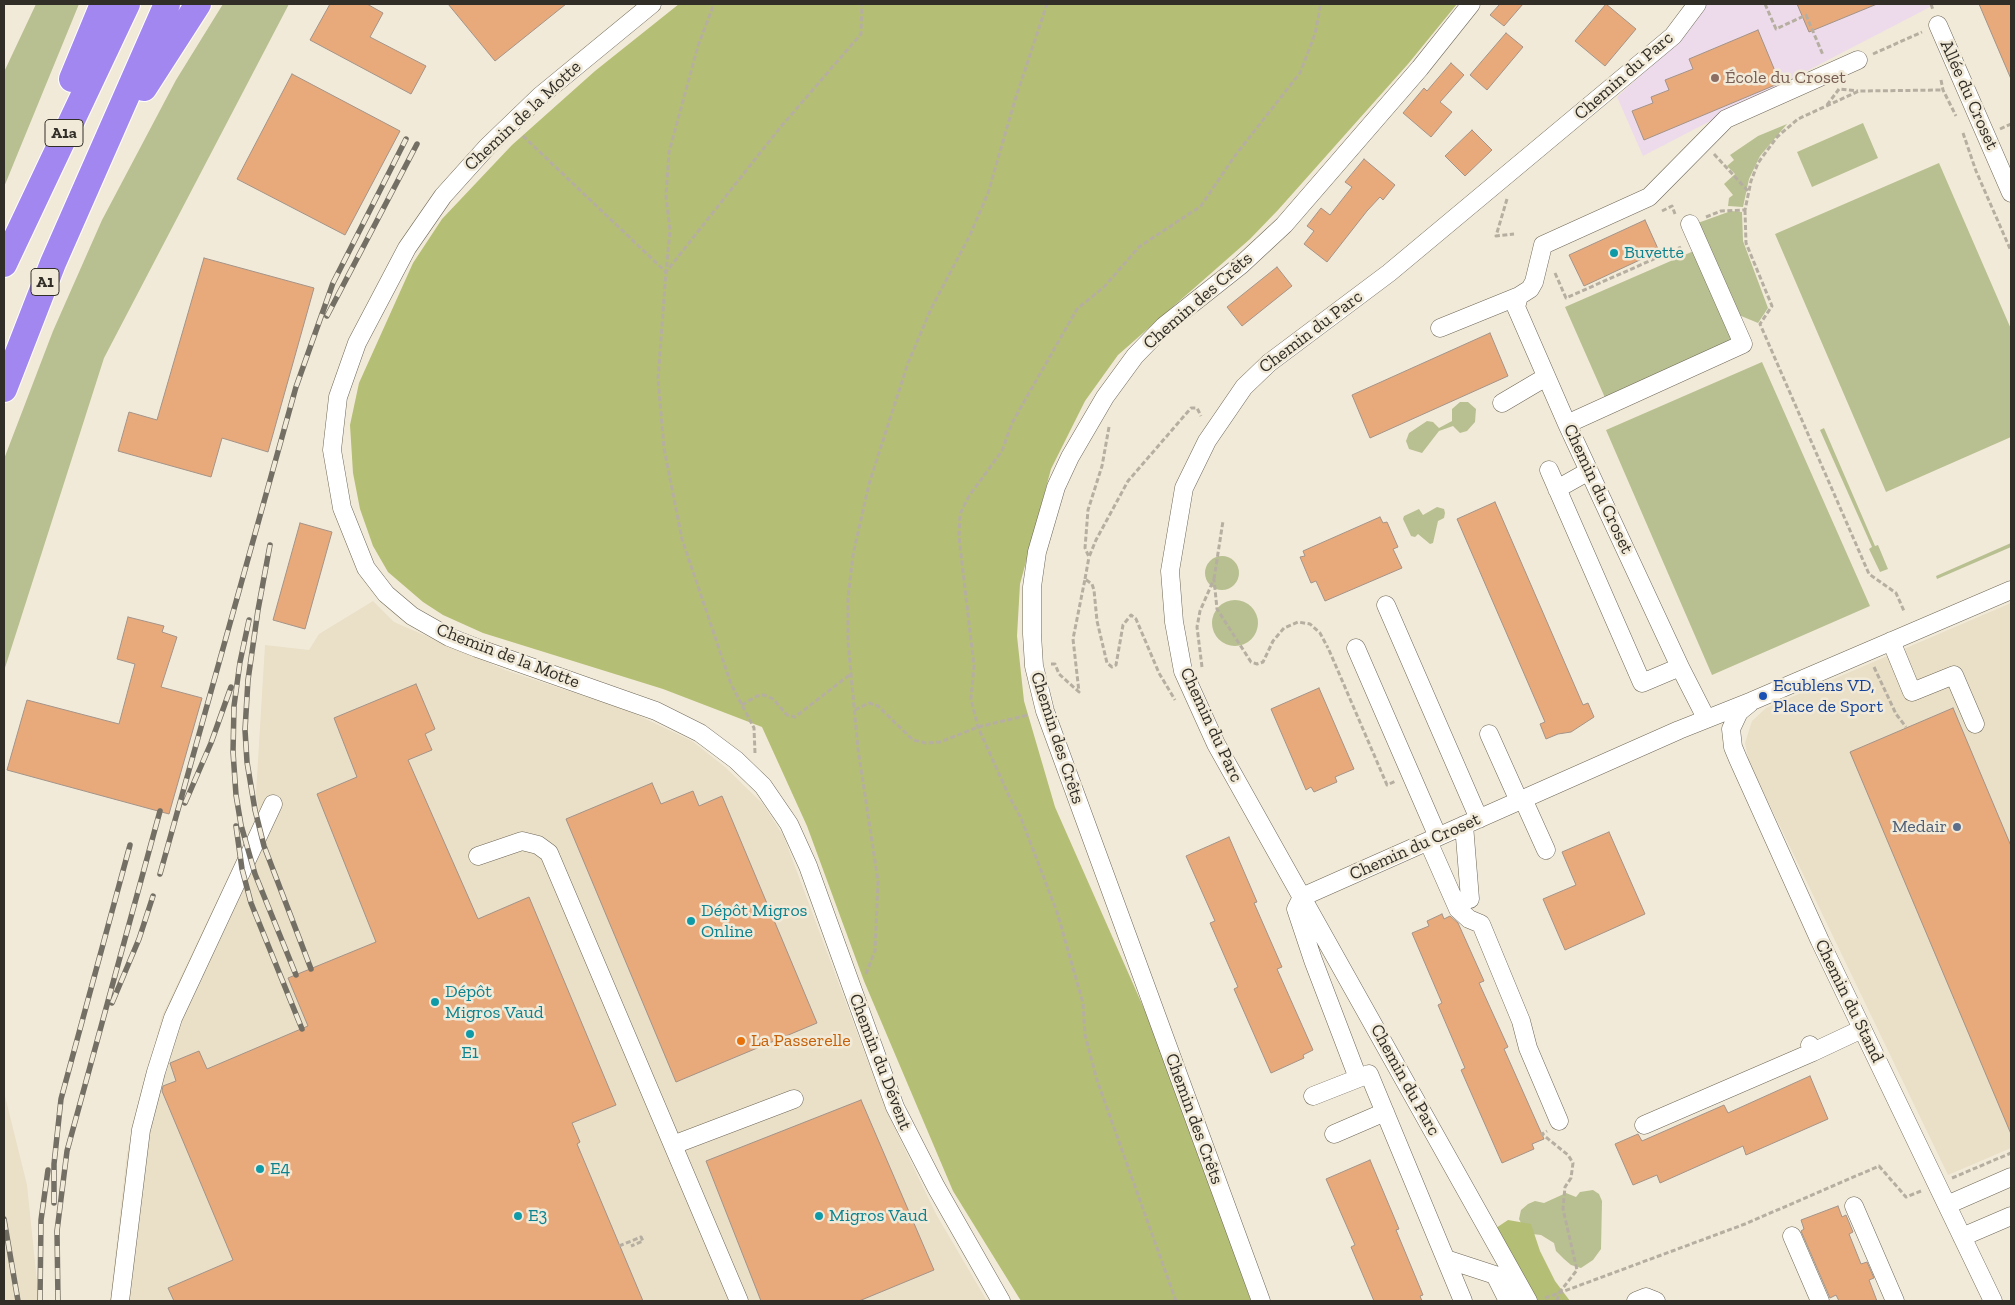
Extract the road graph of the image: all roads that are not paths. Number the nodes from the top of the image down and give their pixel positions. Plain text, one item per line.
1 (103, 4) edge
2 (127, 4) edge
3 (167, 4) edge
4 (198, 4) edge
5 (652, 4) edge
6 (1471, 4) edge
7 (1697, 4) edge
8 (1938, 25) road end
9 (1858, 60) road end
10 (91, 176) junction
11 (2011, 193) edge
12 (1693, 232) road end
13 (4, 256) edge
14 (4, 264) edge
15 (1524, 292) junction
16 (1440, 328) dead end
17 (1546, 377) junction
18 (4, 389) edge
19 (1502, 403) dead end
20 (1568, 424) junction
21 (1549, 470) dead end
22 (1589, 471) junction
23 (1557, 489) junction
24 (2011, 590) edge
25 (1386, 605) dead end
26 (1891, 641) junction
27 (1356, 648) dead end
28 (1680, 667) junction
29 (1752, 701) junction
30 (1706, 718) junction
31 (1975, 724) dead end
32 (1489, 734) dead end
33 (1521, 800) junction
34 (273, 804) dead end
35 (782, 812) joint
36 (1471, 822) junction
37 (1433, 839) junction
38 (1546, 850) dead end
39 (478, 856) dead end
40 (1302, 897) junction
41 (1470, 899) dead end
42 (1862, 1028) junction
43 (1358, 1078) junction
44 (1313, 1096) dead end
45 (794, 1099) dead end
46 (1385, 1112) junction
47 (1559, 1121) road end
48 (1644, 1125) dead end
49 (1334, 1134) dead end
50 (673, 1145) junction
51 (2011, 1177) edge
52 (1854, 1206) dead end
53 (1947, 1206) junction
54 (2011, 1216) edge
55 (1792, 1236) dead end
56 (1962, 1237) junction
57 (1446, 1259) junction
58 (120, 1301) edge
59 (738, 1301) edge
60 (1001, 1301) edge
61 (1261, 1301) edge
62 (1463, 1301) edge
63 (1508, 1301) edge
64 (1528, 1301) edge
65 (1636, 1301) edge
66 (1656, 1301) edge
67 (1820, 1301) edge
68 (1894, 1301) edge
69 (1993, 1301) edge

1 - 13 highway
2 - 14 highway, A1a
3 - 10 highway, A1a
4 - 10 highway, A1
5 - 35 street, Chemin de la Motte
6 - 61 street, Chemin des Crêts
7 - 40 street, Chemin du Parc
8 - 11 street, Allée du Croset
9 - 15 street
10 - 18 highway, A1
12 - 20 street
15 - 16 street
15 - 17 street, Chemin du Croset
17 - 19 street
17 - 20 street, Chemin du Croset
20 - 22 street, Chemin du Croset
21 - 23 street
22 - 23 street
22 - 28 street, Chemin du Croset
23 - 28 street
24 - 26 street, Chemin du Croset
25 - 36 street
26 - 29 street, Chemin du Croset
26 - 31 street
27 - 37 street
28 - 30 street, Chemin du Croset
29 - 30 street, Chemin du Croset
29 - 42 street, Chemin du Stand
30 - 33 street, Chemin du Croset
32 - 33 street
33 - 36 street, Chemin du Croset
33 - 38 street
34 - 58 street
35 - 60 street, Chemin du Dévent
36 - 37 street, Chemin du Croset
36 - 41 street
37 - 40 street, Chemin du Croset
37 - 47 street
39 - 50 street
40 - 43 street
40 - 64 street, Chemin du Parc
42 - 48 street
42 - 53 street, Chemin du Stand
43 - 44 street
43 - 46 street
45 - 50 street
46 - 49 street
46 - 57 street
50 - 59 street
51 - 53 street
52 - 68 street
53 - 56 street, Chemin du Stand
54 - 56 street
55 - 67 street
56 - 69 street, Chemin du Stand
57 - 62 street
57 - 63 street
65 - 66 street

